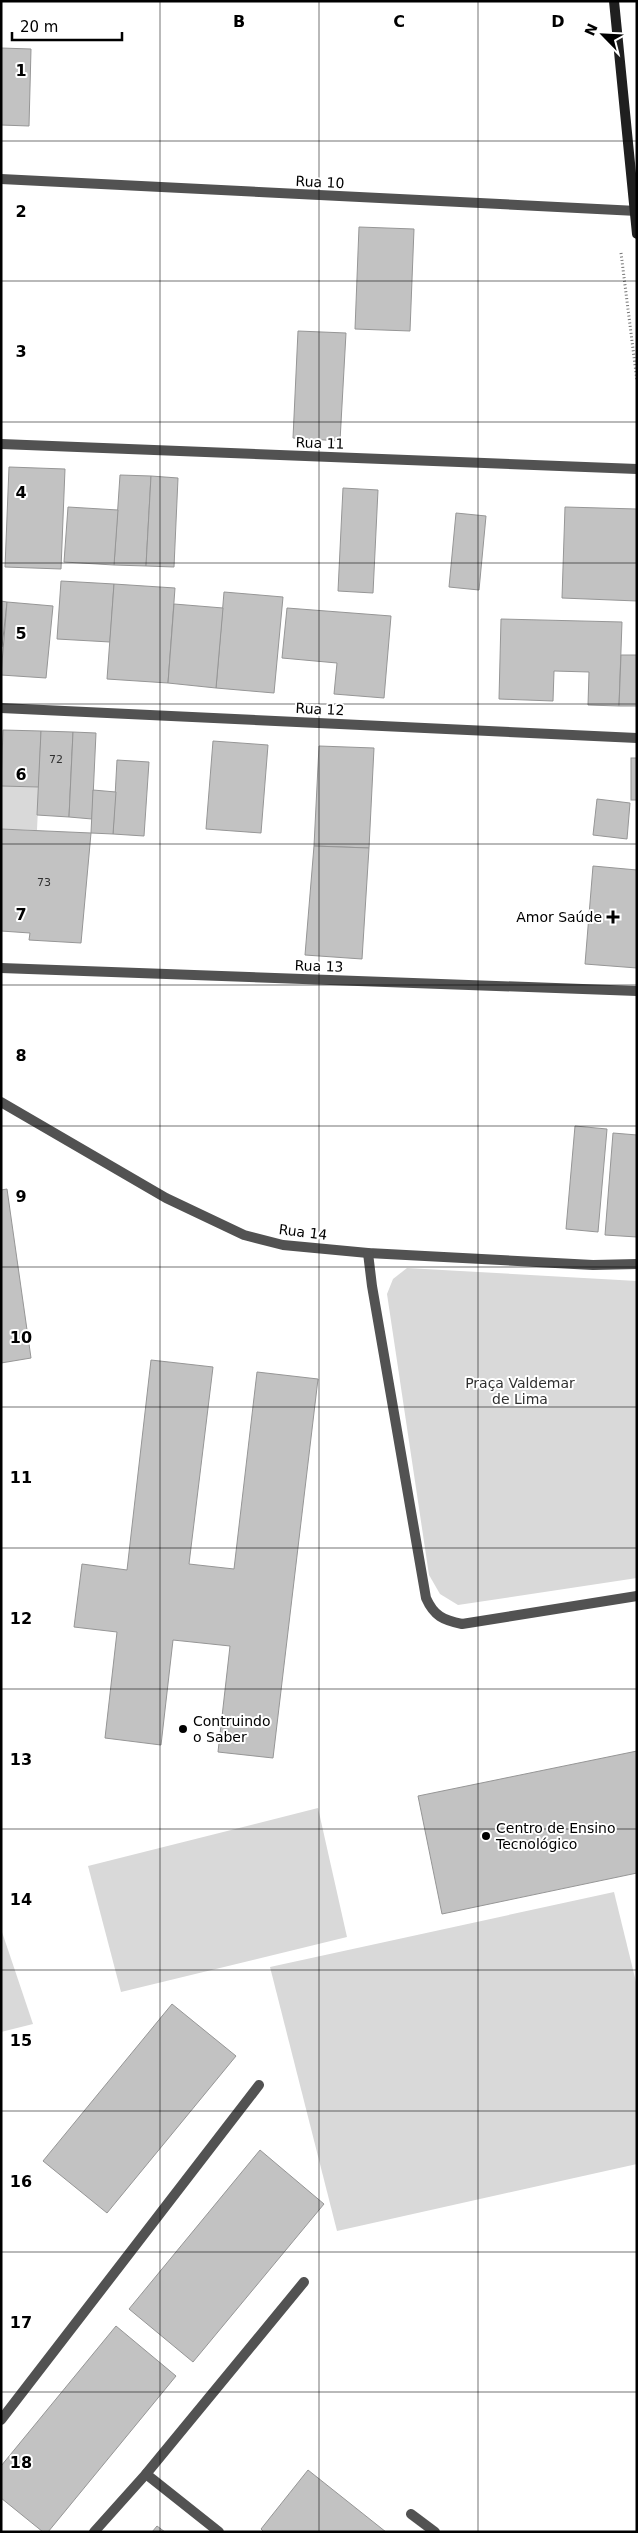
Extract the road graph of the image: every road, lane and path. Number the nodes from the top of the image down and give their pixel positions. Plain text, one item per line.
1 (614, 1) edge
2 (1, 180) edge
3 (635, 210) edge
4 (637, 234) edge
5 (1, 444) edge
6 (637, 469) edge
7 (1, 708) edge
8 (637, 738) edge
9 (1, 968) edge
10 (637, 991) edge
11 (1, 1102) edge
12 (368, 1253) junction
13 (637, 1264) edge
14 (637, 1596) edge
15 (259, 2085) dead end
16 (304, 2282) dead end
17 (1, 2420) edge
18 (146, 2474) junction
19 (411, 2514) dead end
20 (94, 2532) edge
21 (219, 2532) edge
22 (434, 2532) edge

1 - 3 street
2 - 3 street, Rua 10
3 - 4 street
5 - 6 street, Rua 11
7 - 8 street, Rua 12
9 - 10 street, Rua 13
11 - 12 street, Rua 14
12 - 13 street, Rua 14
12 - 14 street
15 - 17 street
16 - 18 street
18 - 20 street
18 - 21 street
19 - 22 street

